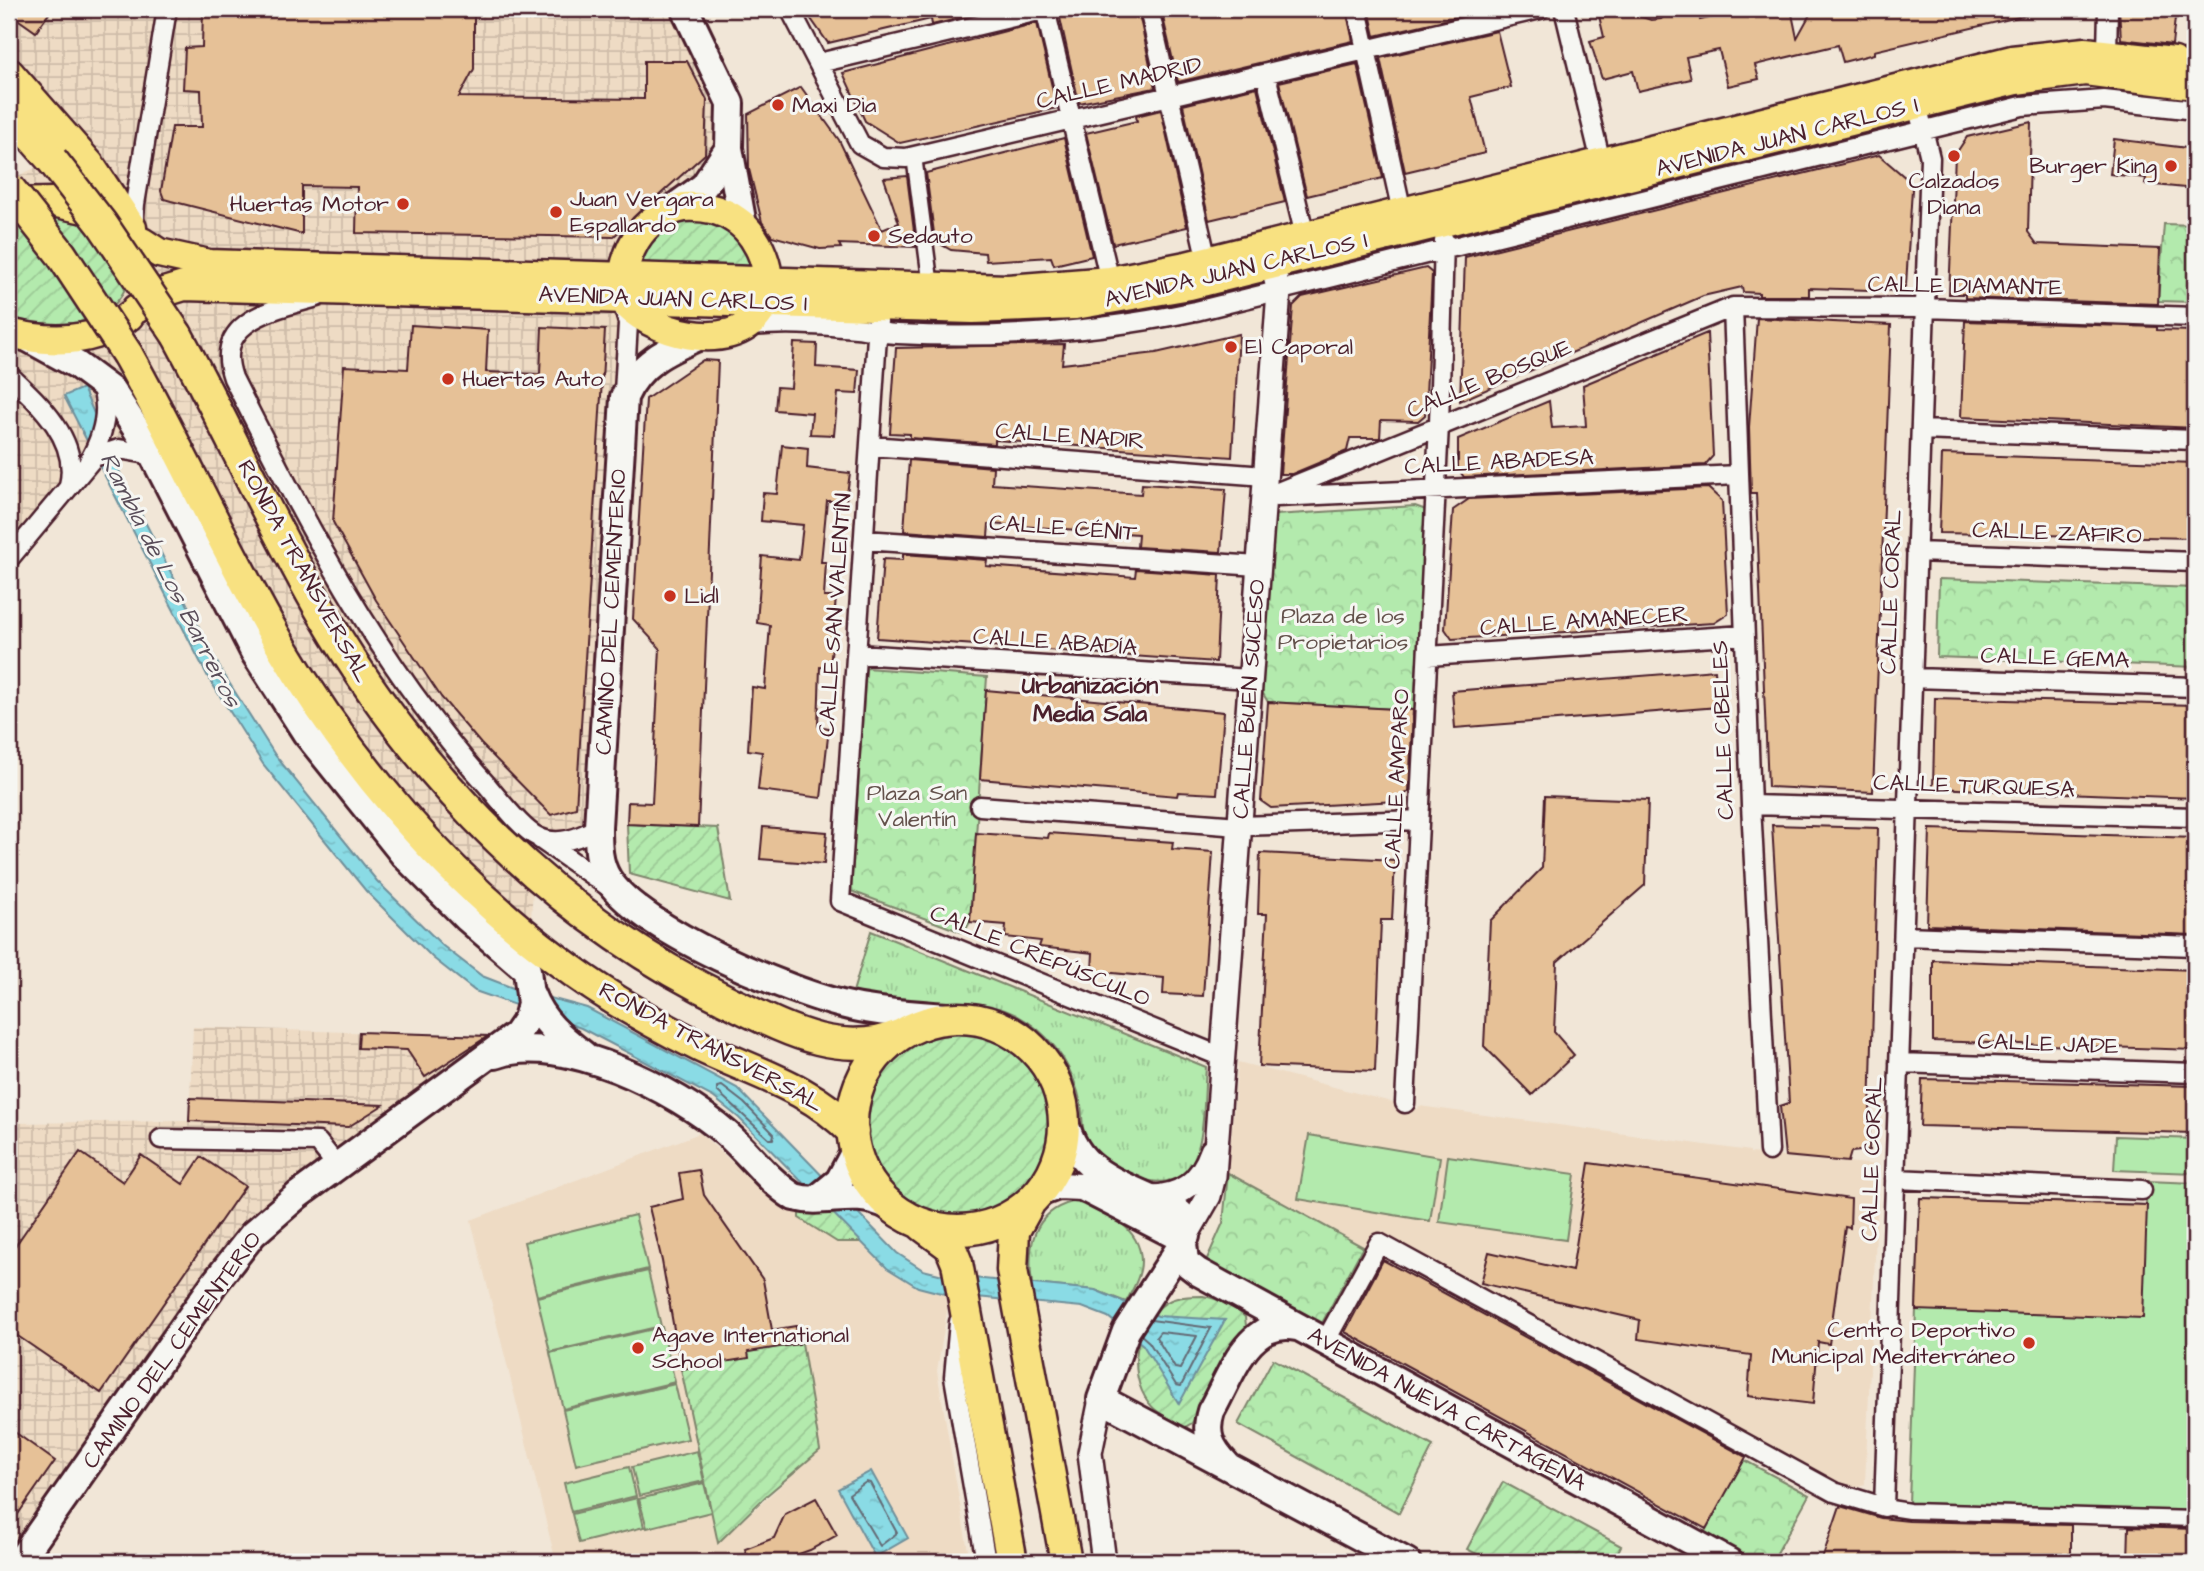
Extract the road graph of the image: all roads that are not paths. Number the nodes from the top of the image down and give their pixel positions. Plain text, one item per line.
1 (167, 9) edge
2 (685, 9) edge
3 (790, 9) edge
4 (1046, 9) edge
5 (1149, 9) edge
6 (1357, 9) edge
7 (1539, 9) edge
8 (1564, 9) edge
9 (2108, 9) edge
10 (1366, 49) junction
11 (819, 63) junction
12 (9, 74) edge
13 (1266, 75) junction
14 (2105, 75) junction
15 (2190, 90) edge
16 (1969, 92) junction
17 (1169, 96) junction
18 (1918, 106) junction
19 (9, 111) edge
20 (1868, 116) junction
21 (1071, 118) junction
22 (1950, 124) junction
23 (1898, 136) junction
24 (729, 148) junction
25 (914, 156) junction
26 (1604, 172) junction
27 (9, 188) edge
28 (9, 203) edge
29 (669, 211) junction
30 (1402, 212) junction
31 (747, 230) junction
32 (135, 233) junction
33 (1305, 236) junction
34 (1444, 236) junction
35 (1207, 261) junction
36 (1275, 278) junction
37 (1110, 281) junction
38 (621, 286) junction
39 (931, 288) junction
40 (337, 290) junction
41 (766, 290) junction
42 (1733, 307) junction
43 (879, 308) junction
44 (1925, 308) junction
45 (136, 309) junction
46 (2195, 317) edge
47 (740, 328) junction
48 (17, 335) edge
49 (700, 336) junction
50 (9, 375) edge
51 (97, 377) junction
52 (624, 397) junction
53 (1439, 425) junction
54 (1921, 430) junction
55 (2195, 440) edge
56 (870, 446) junction
57 (153, 456) junction
58 (91, 458) junction
59 (1738, 475) junction
60 (69, 487) junction
61 (1264, 487) junction
62 (1436, 490) junction
63 (864, 540) junction
64 (1916, 552) junction
65 (9, 559) edge
66 (2195, 562) edge
67 (1258, 566) junction
68 (1744, 635) junction
69 (857, 654) junction
70 (1427, 656) junction
71 (1913, 678) junction
72 (1250, 679) junction
73 (2195, 687) edge
74 (1751, 805) junction
75 (980, 806) dead end
76 (1908, 808) junction
77 (2195, 817) edge
78 (1419, 820) junction
79 (1239, 826) junction
80 (598, 827) junction
81 (537, 837) junction
82 (621, 895) junction
83 (840, 901) joint
84 (1904, 936) junction
85 (2195, 946) edge
86 (531, 994) junction
87 (961, 1018) junction
88 (902, 1034) junction
89 (1223, 1057) junction
90 (483, 1060) junction
91 (591, 1061) junction
92 (1899, 1063) junction
93 (2195, 1073) edge
94 (1405, 1103) dead end
95 (1063, 1112) junction
96 (1217, 1134) junction
97 (161, 1139) dead end
98 (854, 1142) junction
99 (1769, 1151) dead end
100 (337, 1166) junction
101 (1895, 1179) junction
102 (2143, 1190) dead end
103 (1037, 1195) junction
104 (818, 1198) junction
105 (1137, 1203) junction
106 (890, 1206) junction
107 (920, 1224) junction
108 (1185, 1240) junction
109 (962, 1291) junction
110 (1147, 1296) junction
111 (1299, 1328) junction
112 (1325, 1342) junction
113 (1101, 1399) junction
114 (1226, 1464) junction
115 (1884, 1507) junction
116 (2195, 1519) edge
117 (19, 1562) edge
118 (986, 1562) edge
119 (1012, 1562) edge
120 (1066, 1562) edge
121 (1104, 1562) edge
122 (1407, 1562) edge
123 (1729, 1562) edge

1 - 32 street
2 - 24 main road
3 - 11 street, CALLE MADRID
4 - 11 street
4 - 21 street
5 - 17 street
6 - 10 street
7 - 10 street, CALLE MADRID
8 - 26 street
9 - 14 street
10 - 13 street, CALLE MADRID
10 - 30 street
11 - 25 street, CALLE MADRID
12 - 32 highway
13 - 17 street, CALLE MADRID
13 - 33 street
14 - 15 main road, AVENIDA JUAN CARLOS I
14 - 16 main road, AVENIDA JUAN CARLOS I
14 - 18 main road, AVENIDA JUAN CARLOS I
14 - 22 street, AVENIDA JUAN CARLOS I
16 - 18 main road, AVENIDA JUAN CARLOS I
16 - 22 street
17 - 21 street, CALLE MADRID
17 - 35 street
18 - 20 main road, AVENIDA JUAN CARLOS I
18 - 22 street, AVENIDA JUAN CARLOS I
18 - 23 street, AVENIDA JUAN CARLOS I
18 - 26 main road, AVENIDA JUAN CARLOS I
18 - 44 street, CALLE CORAL
19 - 88 highway, RONDA TRANSVERSAL, bridge
20 - 23 street
20 - 26 main road, AVENIDA JUAN CARLOS I
21 - 25 street, CALLE MADRID
21 - 37 street
23 - 34 street, AVENIDA JUAN CARLOS I
24 - 29 main road
24 - 31 main road
25 - 39 street
26 - 30 main road, AVENIDA JUAN CARLOS I
26 - 34 main road, AVENIDA JUAN CARLOS I
27 - 98 highway, RONDA TRANSVERSAL, bridge
28 - 32 main road, AVENIDA JUAN CARLOS I
29 - 31 main road
29 - 38 main road
30 - 33 main road, AVENIDA JUAN CARLOS I
31 - 41 main road
31 - 43 main road
32 - 38 main road, AVENIDA JUAN CARLOS I
32 - 45 main road
33 - 35 main road, AVENIDA JUAN CARLOS I
34 - 36 main road, AVENIDA JUAN CARLOS I
34 - 53 street, CALLE AMPARO
35 - 37 main road, AVENIDA JUAN CARLOS I
36 - 43 main road, AVENIDA JUAN CARLOS I
36 - 61 street, CALLE BUEN SUCESO
37 - 39 main road, AVENIDA JUAN CARLOS I
38 - 40 main road, AVENIDA JUAN CARLOS I
38 - 41 main road, AVENIDA JUAN CARLOS I
38 - 49 main road
38 - 52 street, CAMINO DEL CEMENTERIO
39 - 43 main road, AVENIDA JUAN CARLOS I
40 - 45 main road, AVENIDA JUAN CARLOS I
40 - 81 street
41 - 43 main road, AVENIDA JUAN CARLOS I
41 - 47 main road
42 - 44 street, CALLE DIAMANTE
42 - 53 street, CALLE BOSQUE
42 - 59 street, CALLE CIBELES
43 - 47 street, AVENIDA JUAN CARLOS I
43 - 56 street, CALLE SAN VALENTÍN
44 - 46 street, CALLE DIAMANTE
44 - 54 street, CALLE CORAL
45 - 48 main road, AVENIDA JUAN CARLOS I
47 - 49 main road
48 - 51 main road
49 - 52 main road, CAMINO DEL CEMENTERIO
50 - 60 street
51 - 57 main road
51 - 58 street
52 - 80 main road, CAMINO DEL CEMENTERIO
53 - 61 street, CALLE BOSQUE
53 - 62 street, CALLE AMPARO
54 - 55 street
54 - 64 street, CALLE CORAL
56 - 61 street, CALLE NADIR
56 - 63 street, CALLE SAN VALENTÍN
57 - 58 street
57 - 86 main road
58 - 60 street
59 - 62 street, CALLE ABADESA
59 - 68 street, CALLE CIBELES
60 - 65 street
61 - 62 street, CALLE ABADESA
61 - 67 street, CALLE BUEN SUCESO
62 - 70 street, CALLE AMPARO
63 - 67 street, CALLE CÉNIT
63 - 69 street, CALLE SAN VALENTÍN
64 - 66 street, CALLE ZAFIRO
64 - 71 street, CALLE CORAL
67 - 72 street, CALLE BUEN SUCESO
68 - 70 street, CALLE AMANECER
68 - 74 street, CALLE CIBELES
69 - 72 street, CALLE ABADÍA
69 - 83 street, CALLE SAN VALENTÍN
70 - 78 street, CALLE AMPARO
71 - 73 street, CALLE GEMA
71 - 76 street, CALLE CORAL
72 - 79 street, CALLE BUEN SUCESO
74 - 76 street, CALLE TURQUESA
74 - 99 street, CALLE CIBELES
75 - 79 street
76 - 77 street, CALLE TURQUESA
76 - 84 street, CALLE CORAL
78 - 79 street
78 - 94 street, CALLE AMPARO
79 - 89 street, CALLE BUEN SUCESO
80 - 81 street
80 - 82 main road, CAMINO DEL CEMENTERIO
81 - 82 street
82 - 87 main road
83 - 89 street, CALLE CREPÚSCULO
84 - 85 street
84 - 92 street, CALLE CORAL
86 - 90 main road, CAMINO DEL CEMENTERIO
86 - 91 main road
87 - 88 highway
87 - 95 highway
88 - 98 highway
89 - 96 street, CALLE BUEN SUCESO
90 - 91 main road
90 - 100 main road, CAMINO DEL CEMENTERIO
91 - 104 main road
92 - 93 street, CALLE JADE
92 - 101 street, CALLE CORAL
95 - 103 highway
95 - 105 main road
96 - 105 street
96 - 108 street, CALLE BUEN SUCESO
97 - 100 street
98 - 104 main road
98 - 106 highway
100 - 117 main road, CAMINO DEL CEMENTERIO
101 - 102 street
101 - 115 street, CALLE CORAL
103 - 105 main road
103 - 107 highway
103 - 120 highway
104 - 106 main road
105 - 108 main road
105 - 110 main road
106 - 107 highway
107 - 109 highway
108 - 110 main road
108 - 111 main road, AVENIDA NUEVA CARTAGENA
109 - 118 street
109 - 119 highway
110 - 113 main road
111 - 112 main road, AVENIDA NUEVA CARTAGENA
111 - 114 main road
112 - 115 street
112 - 123 main road, AVENIDA NUEVA CARTAGENA
113 - 114 main road
113 - 121 street
114 - 122 main road
115 - 116 street

